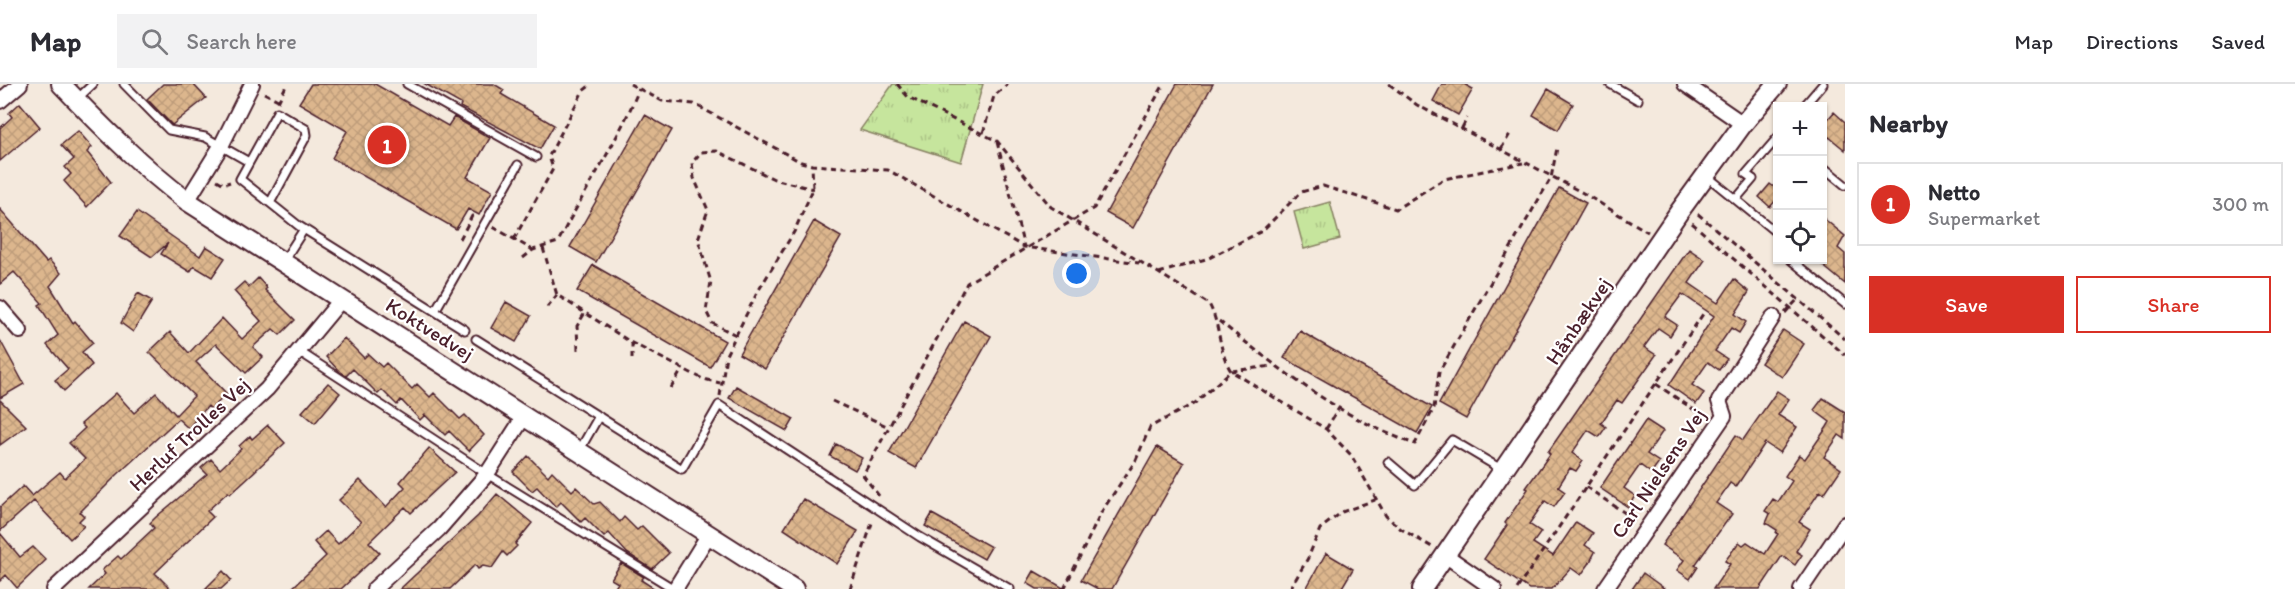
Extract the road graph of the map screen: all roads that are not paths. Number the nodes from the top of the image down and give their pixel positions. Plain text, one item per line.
1 (20, 84) edge
2 (61, 84) edge
3 (93, 84) edge
4 (124, 84) edge
5 (407, 84) edge
6 (1610, 84) edge
7 (1685, 84) edge
8 (1777, 84) edge
9 (1823, 84) edge
10 (250, 85) edge
11 (76, 100) junction
12 (1638, 100) dead end
13 (0, 101) edge
14 (1807, 102) edge
15 (1743, 124) junction
16 (1773, 143) edge
17 (221, 146) junction
18 (536, 157) dead end
19 (249, 162) junction
20 (518, 165) dead end
21 (1827, 170) edge
22 (1701, 182) junction
23 (1845, 185) edge
24 (1736, 199) junction
25 (187, 201) junction
26 (270, 202) junction
27 (304, 229) junction
28 (1773, 230) edge
29 (283, 262) junction
30 (1796, 264) edge
31 (341, 300) junction
32 (1845, 304) edge
33 (0, 308) edge
34 (435, 311) junction
35 (1773, 317) dead end
36 (465, 330) dead end
37 (20, 331) dead end
38 (476, 339) dead end
39 (300, 352) junction
40 (525, 416) junction
41 (599, 416) junction
42 (579, 451) junction
43 (1388, 462) dead end
44 (1504, 471) junction
45 (487, 474) junction
46 (1845, 524) edge
47 (709, 534) junction
48 (1445, 555) junction
49 (54, 589) edge
50 (374, 589) edge
51 (674, 589) edge
52 (794, 589) edge
53 (1010, 589) edge
54 (1422, 589) edge
55 (1494, 589) edge
56 (1605, 589) edge
57 (1802, 589) edge

1 - 13 street
2 - 11 street, Koktvedvej
3 - 11 lane
4 - 17 lane
5 - 18 lane
6 - 12 lane
7 - 15 street
8 - 15 street, Hånbækvej
9 - 14 lane
10 - 17 street
11 - 25 street, Koktvedvej
15 - 22 street, Hånbækvej
16 - 24 lane
17 - 19 lane
17 - 25 street
19 - 26 lane
19 - 26 lane
20 - 34 lane
21 - 23 lane
22 - 24 lane
22 - 44 street, Hånbækvej
24 - 28 lane
25 - 29 street, Koktvedvej
26 - 27 lane
27 - 29 lane
27 - 34 lane
29 - 31 street, Koktvedvej
30 - 32 lane
31 - 39 street, Herluf Trolles Vej
31 - 40 street, Koktvedvej
33 - 37 street
34 - 36 lane
35 - 56 street, Carl Nielsens Vej
38 - 41 lane
39 - 45 lane
39 - 49 street, Herluf Trolles Vej
40 - 42 street, Koktvedvej
40 - 45 street
41 - 42 lane
41 - 53 lane
42 - 47 street, Koktvedvej
43 - 44 lane
44 - 48 street, Hånbækvej
45 - 50 street
45 - 51 lane
46 - 57 street
47 - 51 street
47 - 52 street, Koktvedvej
48 - 54 street, Hånbækvej
48 - 55 street

